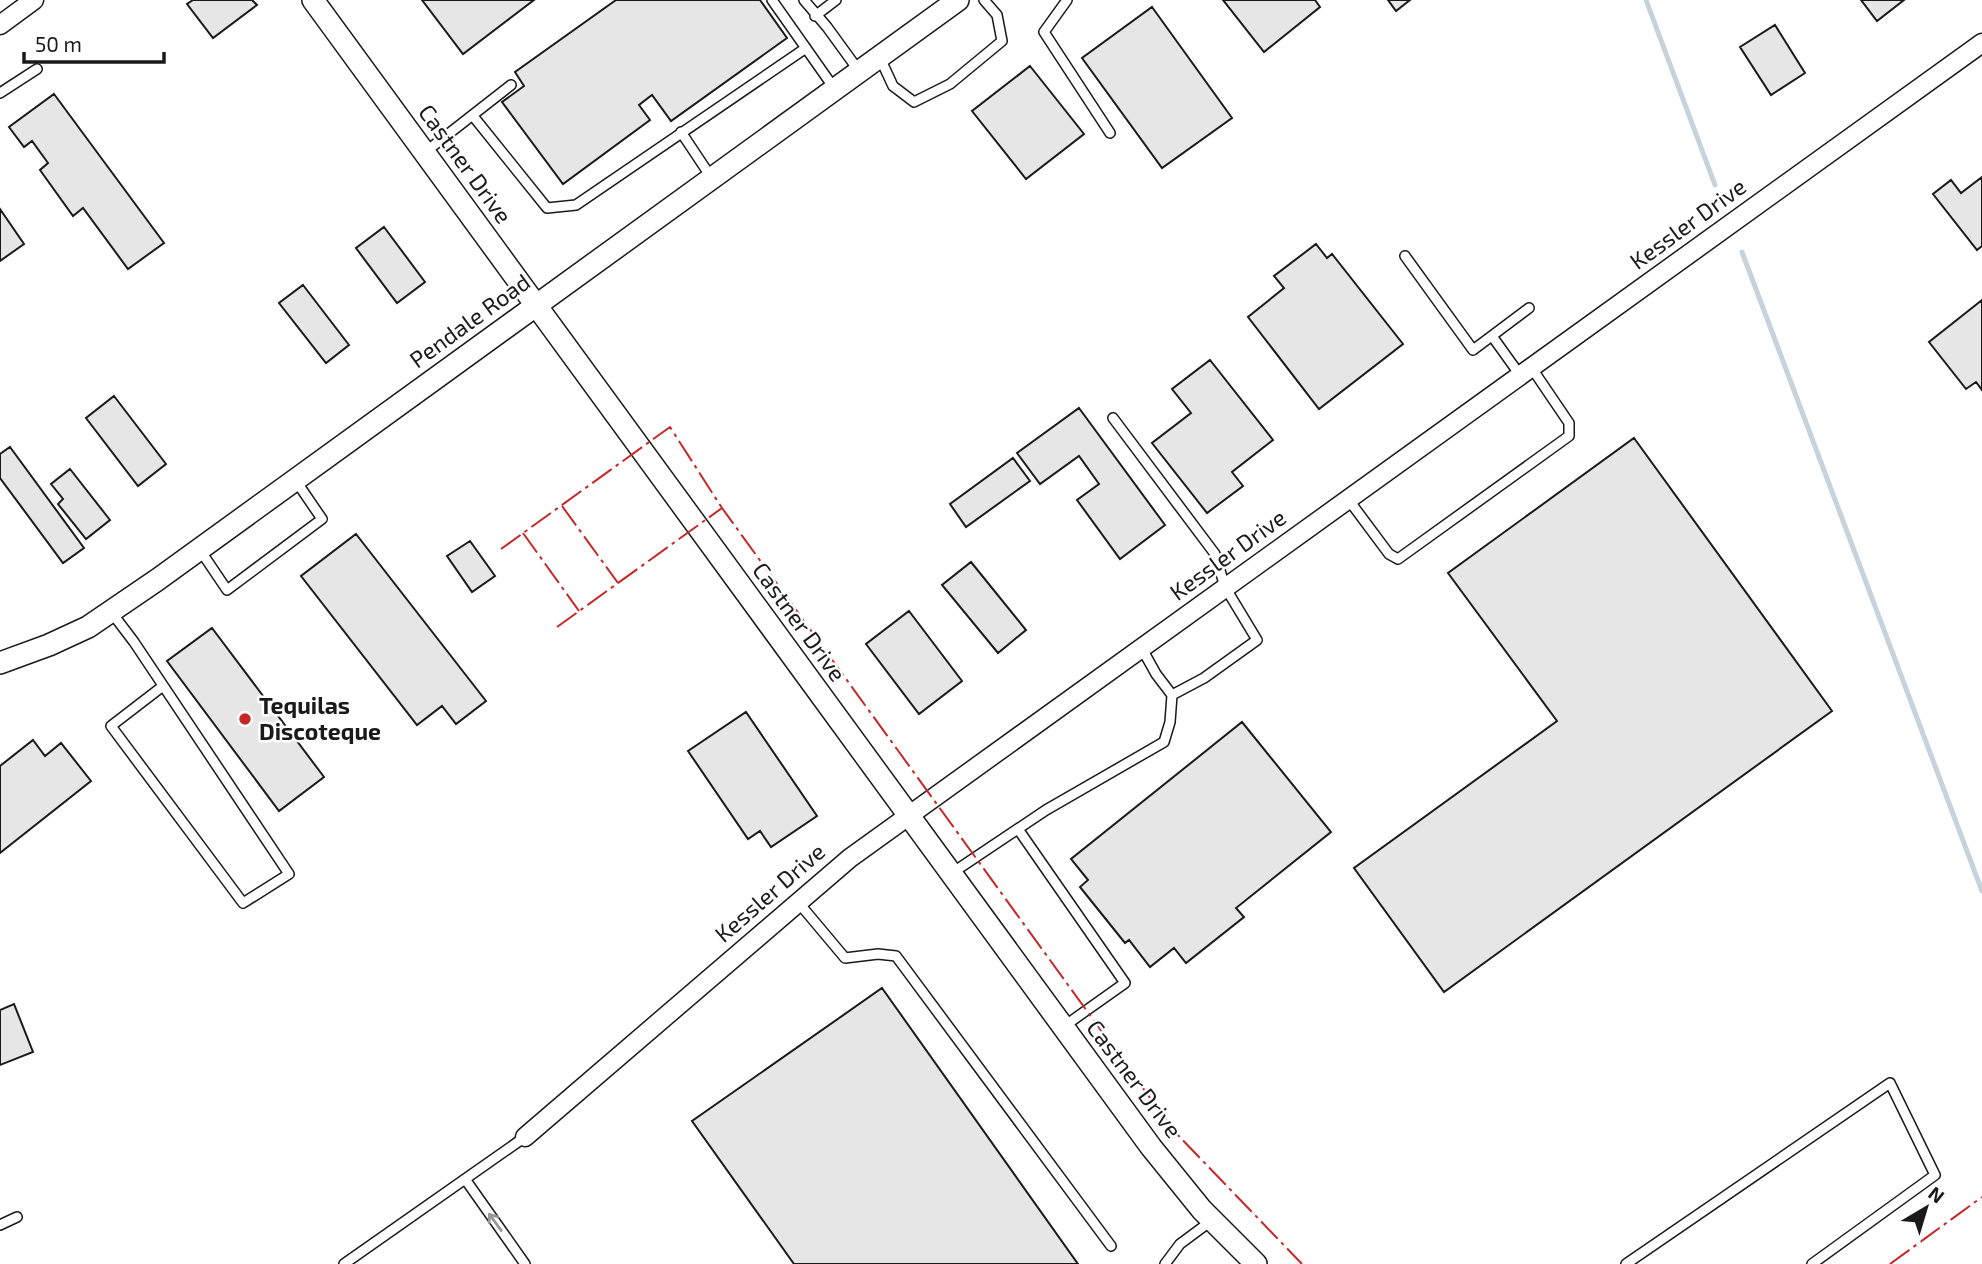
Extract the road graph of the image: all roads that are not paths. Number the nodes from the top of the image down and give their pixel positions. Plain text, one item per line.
1 (34, 0) edge
2 (313, 0) edge
3 (772, 0) edge
4 (804, 0) edge
5 (836, 0) edge
6 (958, 0) edge
7 (984, 0) edge
8 (1067, 0) edge
9 (815, 16) junction
10 (0, 25) edge
11 (1982, 43) edge
12 (806, 48) junction
13 (880, 57) junction
14 (37, 69) dead end
15 (860, 72) junction
16 (511, 85) dead end
17 (835, 89) junction
18 (0, 93) edge
19 (473, 116) junction
20 (681, 132) junction
21 (1110, 133) dead end
22 (424, 153) junction
23 (712, 178) junction
24 (1405, 256) dead end
25 (535, 306) junction
26 (1529, 308) dead end
27 (1492, 336) junction
28 (1526, 371) junction
29 (1113, 418) dead end
30 (295, 480) junction
31 (1348, 499) junction
32 (200, 549) junction
33 (1225, 587) junction
34 (111, 611) junction
35 (1142, 648) junction
36 (0, 663) edge
37 (163, 686) junction
38 (1172, 695) junction
39 (908, 816) junction
40 (1018, 829) junction
41 (950, 874) junction
42 (799, 901) junction
43 (1063, 1027) junction
44 (525, 1137) joint
45 (465, 1179) junction
46 (18, 1217) dead end
47 (1212, 1221) junction
48 (0, 1225) edge
49 (1111, 1246) dead end
50 (344, 1264) edge
51 (525, 1264) edge
52 (1165, 1264) edge
53 (1256, 1264) edge
54 (1626, 1264) edge
55 (1812, 1264) edge

1 - 10 street
2 - 22 street, Castner Drive
3 - 12 lane
4 - 9 lane
5 - 9 lane
6 - 13 street, Pendale Road
7 - 13 lane
8 - 21 lane
9 - 15 lane
11 - 28 street, Kessler Drive
12 - 17 lane
12 - 20 lane
13 - 15 street, Pendale Road
14 - 18 lane
15 - 17 street, Pendale Road
16 - 19 lane
17 - 23 street, Pendale Road
19 - 20 lane
19 - 22 lane
20 - 23 lane
22 - 25 street, Castner Drive
23 - 25 street, Pendale Road
24 - 27 lane
25 - 30 street, Pendale Road
25 - 39 street, Castner Drive
26 - 27 lane
27 - 28 lane
28 - 31 street, Kessler Drive
28 - 31 lane
29 - 33 lane
30 - 32 street, Pendale Road
30 - 32 lane
31 - 33 street, Kessler Drive
32 - 34 street, Pendale Road
33 - 35 street, Kessler Drive
33 - 38 lane
34 - 36 street, Pendale Road
34 - 37 lane
35 - 38 lane
35 - 39 street, Kessler Drive
37 - 37 lane
38 - 40 lane
39 - 41 street, Castner Drive
39 - 42 street, Kessler Drive
40 - 41 lane
40 - 43 lane
41 - 43 street, Castner Drive
42 - 44 street, Kessler Drive
42 - 49 lane
43 - 47 street, Castner Drive
44 - 45 lane
45 - 50 lane
51 -> 45 lane
46 - 48 lane
47 - 52 lane
47 - 53 street, Castner Drive
54 - 55 lane

